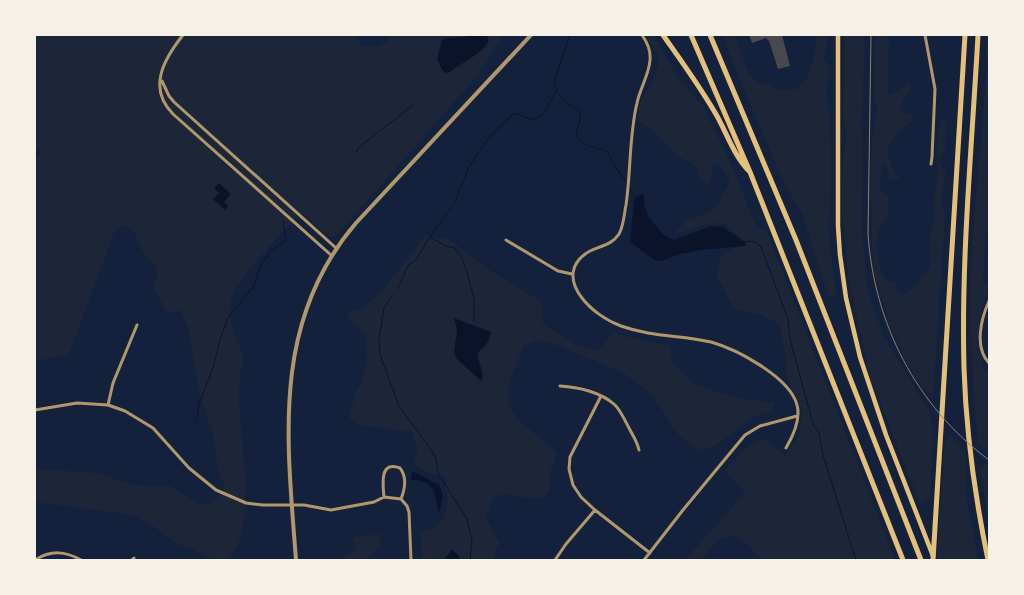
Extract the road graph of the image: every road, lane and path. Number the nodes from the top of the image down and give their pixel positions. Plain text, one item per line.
1 (183, 35) edge
2 (531, 35) edge
3 (642, 35) edge
4 (663, 35) edge
5 (691, 35) edge
6 (712, 35) edge
7 (838, 35) edge
8 (925, 35) edge
9 (965, 35) edge
10 (978, 35) edge
11 (161, 80) junction
12 (931, 164) dead end
13 (750, 172) junction
14 (506, 240) dead end
15 (336, 248) junction
16 (331, 255) junction
17 (572, 274) junction
18 (989, 301) edge
19 (136, 325) dead end
20 (989, 363) edge
21 (560, 386) dead end
22 (600, 396) junction
23 (108, 405) junction
24 (35, 410) edge
25 (798, 416) junction
26 (786, 448) dead end
27 (639, 450) dead end
28 (384, 497) junction
29 (400, 498) junction
30 (292, 505) junction
31 (595, 510) junction
32 (650, 553) junction
33 (36, 560) edge
34 (81, 560) edge
35 (296, 560) edge
36 (412, 560) edge
37 (555, 560) edge
38 (644, 560) edge
39 (903, 560) edge
40 (921, 560) edge
41 (933, 560) edge
42 (988, 560) edge

1 - 11 street
2 - 15 street
3 - 17 street
4 - 13 highway
5 - 13 highway
6 - 40 highway
7 - 41 main road
8 - 12 street
9 - 41 highway
10 - 42 highway
11 - 15 street
11 - 16 street
13 - 39 highway
14 - 17 street
15 - 16 street
16 - 30 street
17 - 25 street
18 - 20 street
19 - 23 street
21 - 22 street
22 - 27 street
22 - 31 street
23 - 24 street
23 - 30 street
25 - 26 street
25 - 32 street
28 - 29 street
28 - 29 street
28 - 30 street
29 - 36 street
30 - 35 street
31 - 32 street
31 - 37 street
32 - 38 street
33 - 34 street

